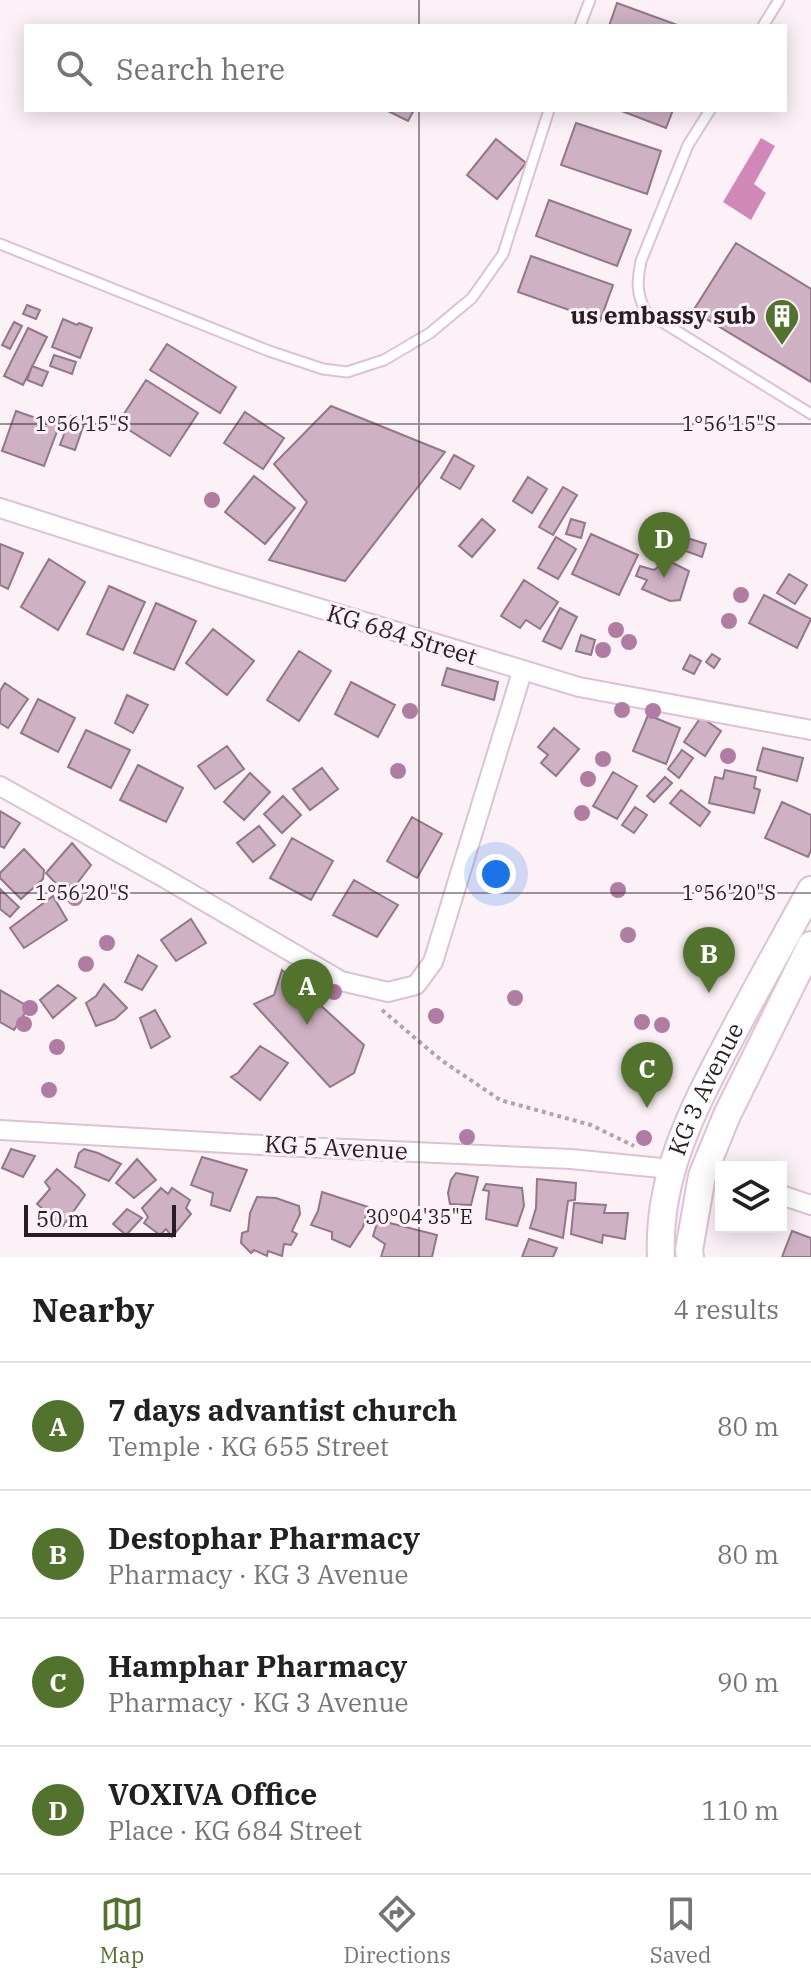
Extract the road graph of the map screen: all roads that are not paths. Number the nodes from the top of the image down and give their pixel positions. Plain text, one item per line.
1 (590, 0) edge
2 (779, 0) edge
3 (581, 24) edge
4 (764, 24) edge
5 (548, 112) edge
6 (709, 112) edge
7 (0, 244) edge
8 (811, 414) edge
9 (0, 508) edge
10 (522, 672) junction
11 (811, 730) edge
12 (0, 786) edge
13 (811, 890) edge
14 (811, 945) edge
15 (0, 1130) edge
16 (671, 1169) junction
17 (712, 1178) edge
18 (787, 1197) edge
19 (811, 1205) edge
20 (661, 1257) edge
21 (690, 1257) edge

1 - 3 lane
2 - 4 lane
5 - 7 lane
6 - 8 lane
9 - 10 street, KG 684 Street
10 - 11 street, KG 684 Street
10 - 12 street
13 - 16 main road, KG 3 Avenue
14 - 17 main road, KG 3 Avenue
15 - 16 street, KG 5 Avenue
16 - 20 main road, KG 3 Avenue
17 - 21 main road, KG 3 Avenue
18 - 19 street

